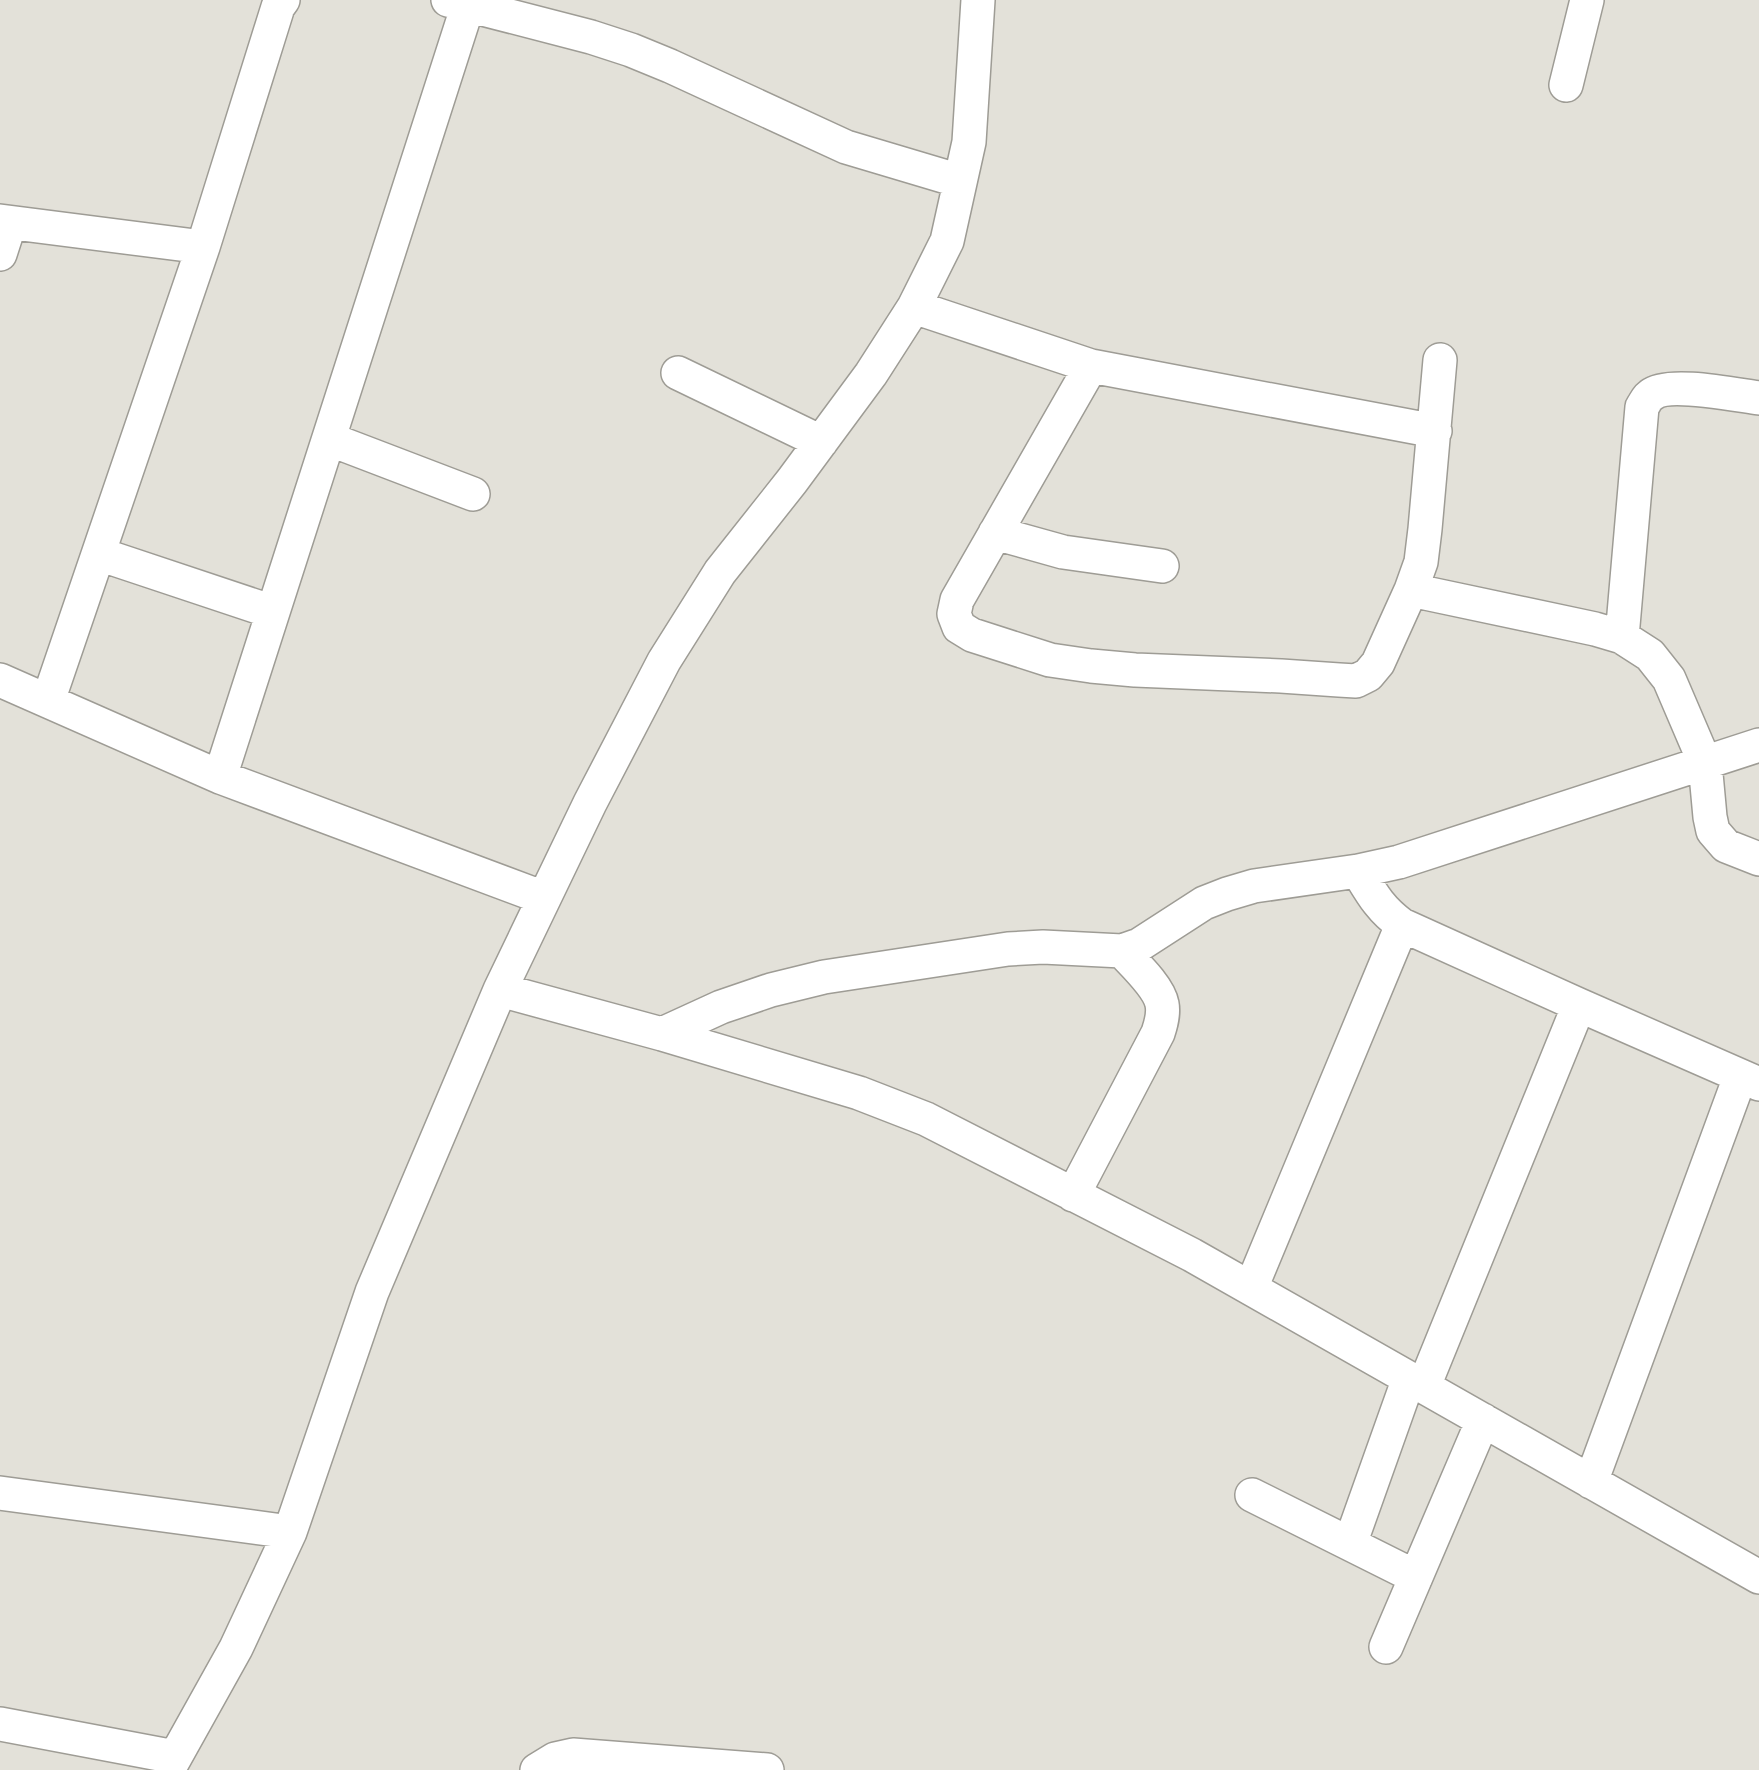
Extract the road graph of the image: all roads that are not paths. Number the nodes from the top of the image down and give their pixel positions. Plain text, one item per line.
1 (283, 0) edge
2 (978, 0) edge
3 (1587, 0) edge
4 (458, 3) edge
5 (1566, 85) dead end
6 (960, 181) junction
7 (5, 222) edge
8 (203, 248) junction
9 (0, 254) edge
10 (914, 307) junction
11 (1440, 360) dead end
12 (1091, 366) junction
13 (678, 373) dead end
14 (1759, 398) edge
15 (1435, 431) junction
16 (329, 439) junction
17 (821, 442) junction
18 (473, 494) dead end
19 (995, 533) junction
20 (99, 554) junction
21 (1162, 566) dead end
22 (1412, 590) junction
23 (273, 612) junction
24 (1622, 637) junction
25 (0, 680) edge
26 (48, 701) junction
27 (1759, 745) edge
28 (1705, 764) junction
29 (220, 777) junction
30 (1759, 859) edge
31 (1358, 871) junction
32 (544, 898) junction
33 (1402, 925) junction
34 (1140, 943) junction
35 (500, 990) junction
36 (1579, 1005) junction
37 (662, 1034) junction
38 (1750, 1080) edge
39 (1073, 1195) junction
40 (1251, 1288) junction
41 (1417, 1382) junction
42 (1483, 1420) junction
43 (1591, 1482) junction
44 (0, 1493) edge
45 (1252, 1495) dead end
46 (290, 1532) junction
47 (1350, 1544) junction
48 (1759, 1576) edge
49 (1416, 1577) junction
50 (1386, 1647) dead end
51 (0, 1724) edge
52 (171, 1764) edge
53 (537, 1770) edge
54 (767, 1770) edge

1 - 8 street
2 - 6 street
3 - 5 street
4 - 6 street
4 - 16 street
6 - 10 street
7 - 8 street
7 - 9 street
8 - 20 street
10 - 12 street
10 - 17 street
11 - 15 street
12 - 15 street
12 - 19 street
13 - 17 street
14 - 24 street
15 - 22 street
16 - 18 street
16 - 23 street
17 - 32 street
19 - 21 street
19 - 22 street
20 - 23 street
20 - 26 street
22 - 24 street
23 - 29 street
24 - 28 street
25 - 26 street
26 - 29 street
27 - 28 street
28 - 30 street
28 - 31 street
29 - 32 street
31 - 33 street
31 - 34 street
32 - 35 street
33 - 36 street
33 - 40 street
34 - 37 street
34 - 39 street
35 - 37 street
35 - 46 street
36 - 38 street
36 - 41 street
37 - 39 street
38 - 43 street
39 - 40 street
40 - 41 street
41 - 42 street
41 - 47 street
42 - 43 street
42 - 49 street
43 - 48 street
44 - 46 street
45 - 47 street
46 - 52 street
47 - 49 street
49 - 50 street
51 - 52 street
53 - 54 street

